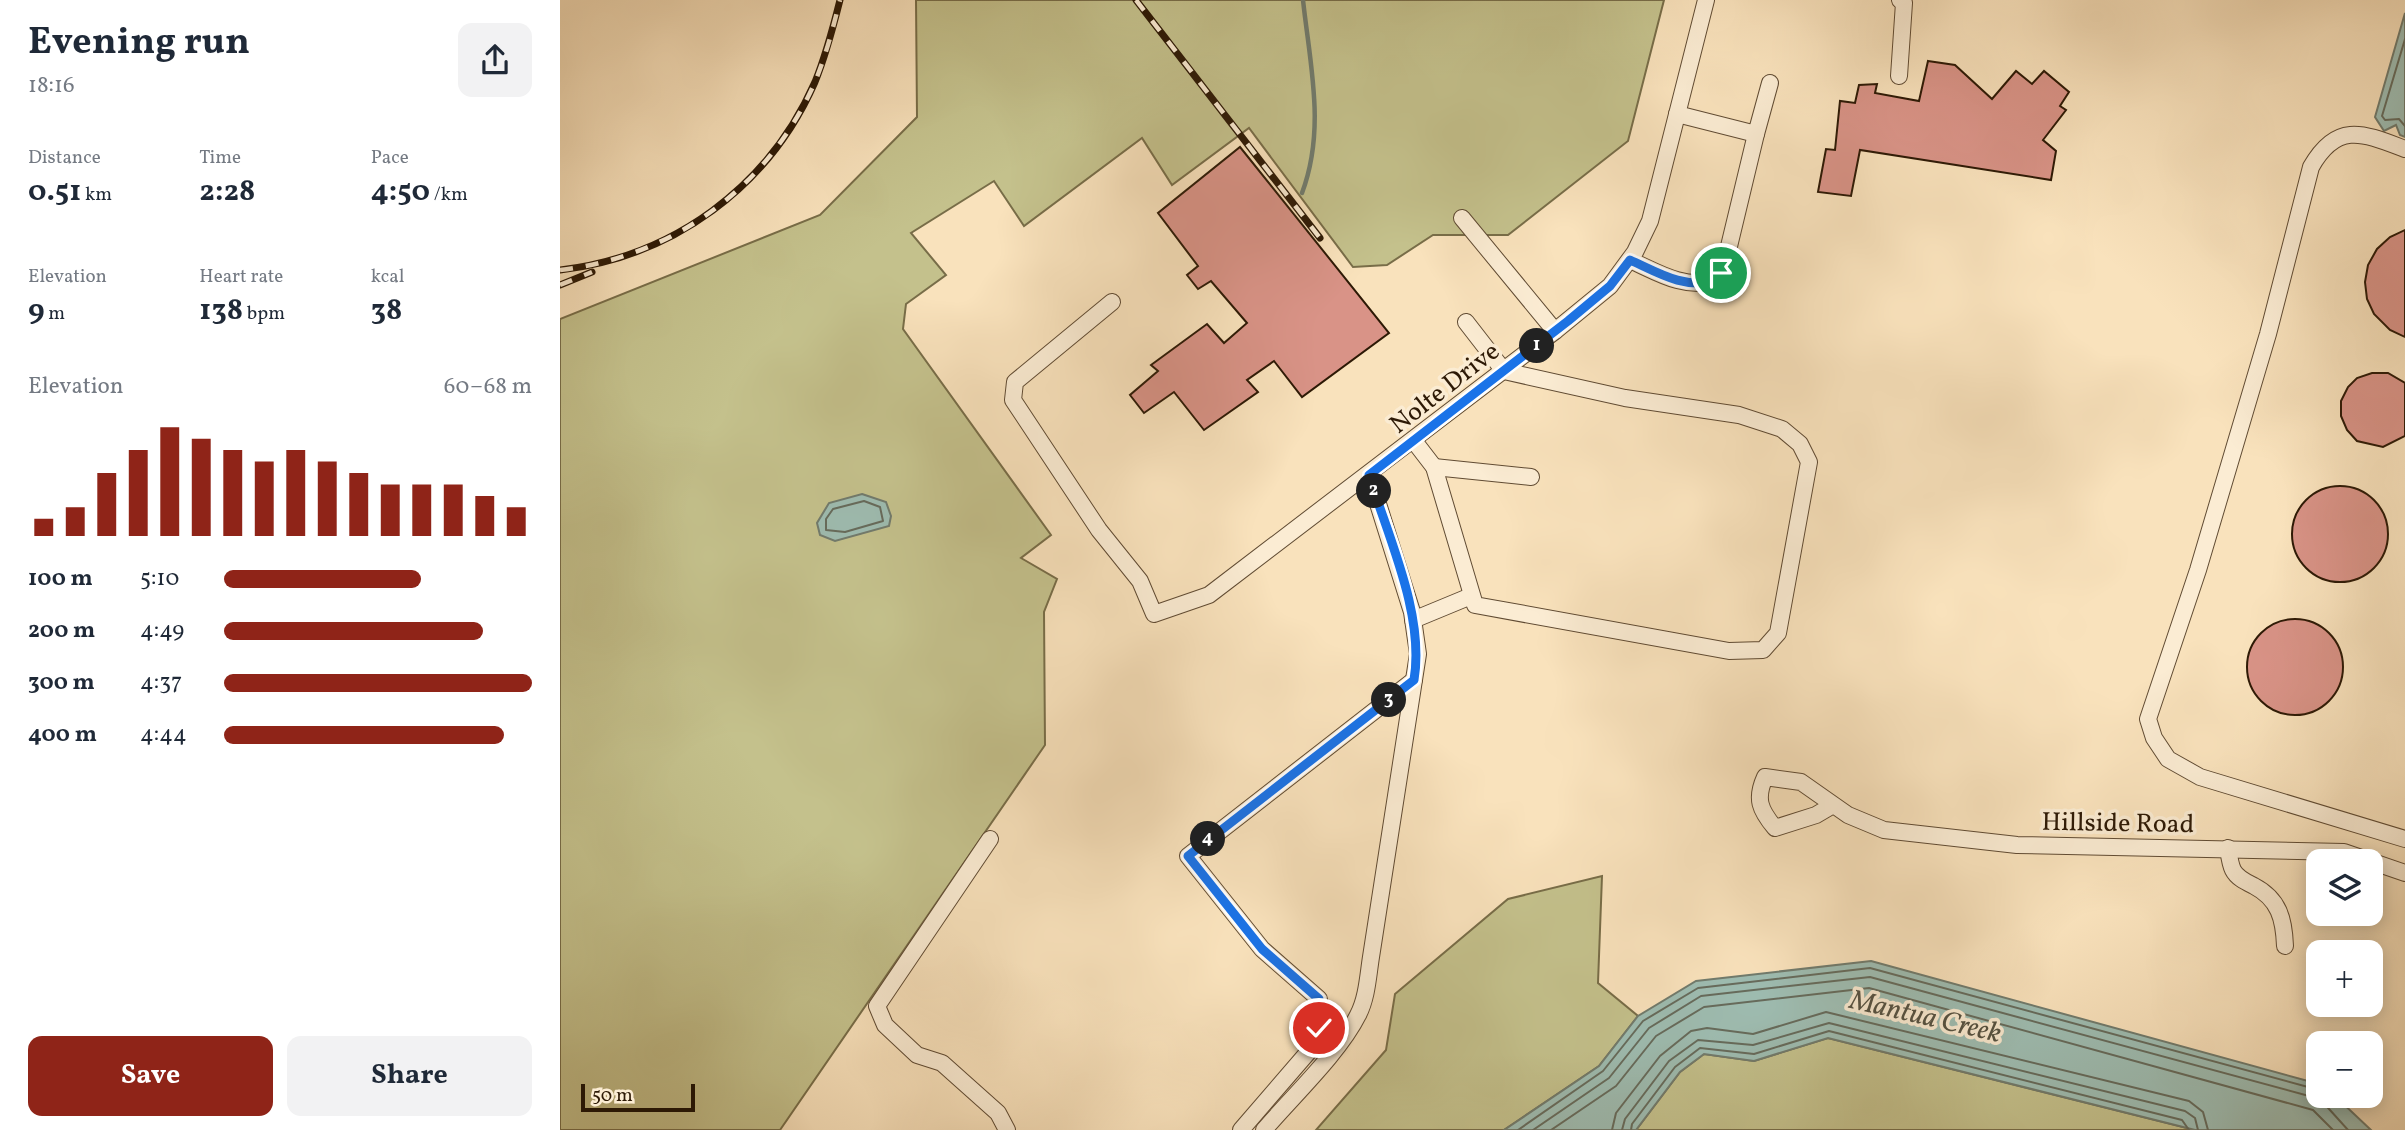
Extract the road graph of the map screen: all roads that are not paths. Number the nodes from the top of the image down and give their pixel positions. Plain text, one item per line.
1 (1706, 0) edge
2 (1900, 0) edge
3 (1899, 76) dead end
4 (1770, 83) dead end
5 (1677, 114) junction
6 (1756, 134) junction
7 (2405, 149) edge
8 (1462, 218) dead end
9 (1630, 260) junction
10 (1112, 302) dead end
11 (1466, 322) dead end
12 (1555, 331) junction
13 (1504, 371) junction
14 (1414, 441) junction
15 (1434, 467) junction
16 (1369, 475) junction
17 (1531, 477) dead end
18 (1471, 596) junction
19 (1413, 620) junction
20 (1414, 680) junction
21 (1833, 804) dead end
22 (990, 839) dead end
23 (2405, 839) edge
24 (2228, 848) junction
25 (2405, 873) edge
26 (2285, 946) dead end
27 (1007, 1130) edge
28 (1241, 1130) edge
29 (1264, 1130) edge

1 - 5 street, Nolte Drive
2 - 3 street
4 - 6 street
5 - 6 street
5 - 9 street, Nolte Drive
6 - 9 street
7 - 23 street
8 - 12 street
9 - 12 street, Nolte Drive
10 - 16 street, Nolte Drive
11 - 13 street
12 - 13 street, Nolte Drive
13 - 14 street, Nolte Drive
13 - 18 street
14 - 15 street
14 - 16 street, Nolte Drive
15 - 17 street
15 - 18 street
16 - 19 street
18 - 19 street
19 - 20 street
20 - 28 street
20 - 29 street
21 - 24 street, Hillside Road
22 - 27 street
24 - 25 street, Hillside Road
24 - 26 street

